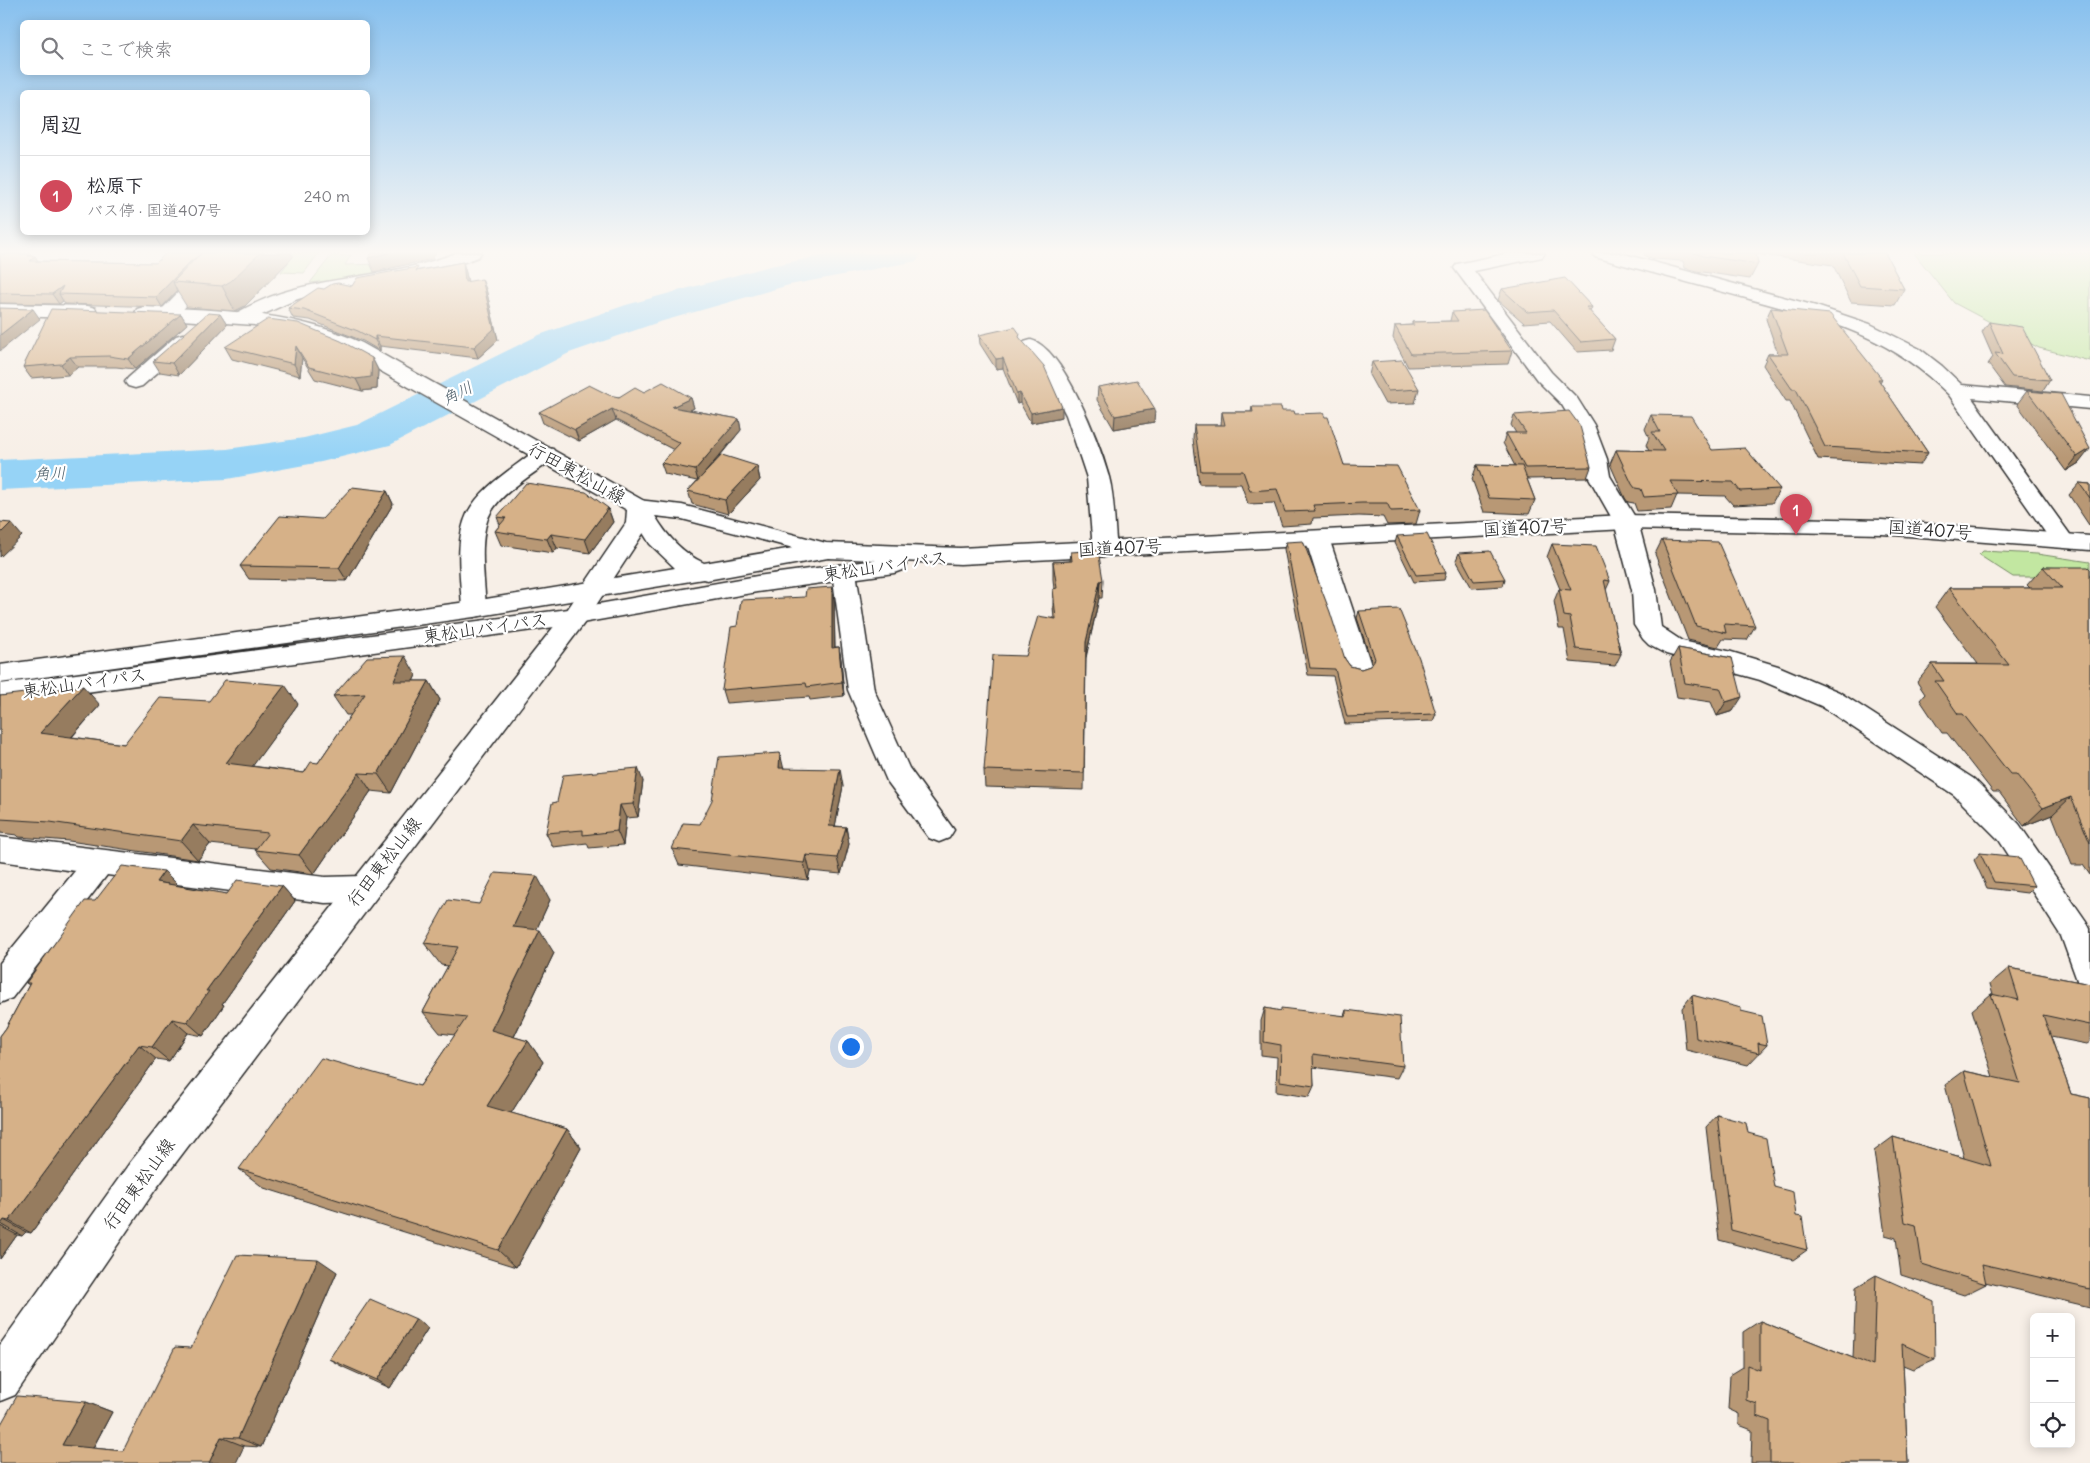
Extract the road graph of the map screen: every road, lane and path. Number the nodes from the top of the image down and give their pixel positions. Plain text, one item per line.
1 (205, 321) edge
2 (263, 321) edge
3 (1503, 321) edge
4 (1844, 321) edge
5 (1032, 346) dead end
6 (135, 382) dead end
7 (1956, 391) junction
8 (2090, 403) edge
9 (545, 454) junction
10 (638, 507) junction
11 (1626, 522) junction
12 (1317, 538) junction
13 (2062, 540) junction
14 (2090, 543) edge
15 (1105, 549) junction
16 (828, 550) junction
17 (960, 556) junction
18 (701, 570) junction
19 (844, 572) junction
20 (757, 584) junction
21 (584, 603) junction
22 (474, 609) junction
23 (1358, 665) dead end
24 (0, 674) edge
25 (0, 694) edge
26 (939, 830) dead end
27 (0, 849) edge
28 (99, 862) junction
29 (362, 890) junction
30 (2090, 973) edge
31 (0, 988) edge
32 (0, 1380) edge

1 - 6 main road
2 - 9 main road, 行田東松山線
3 - 11 main road
4 - 7 main road
5 - 15 main road
7 - 8 main road
7 - 13 main road
9 - 10 main road, 行田東松山線
9 - 22 main road
10 - 16 main road
10 - 18 main road
10 - 21 main road, 行田東松山線
11 - 12 main road, 国道407号
11 - 13 main road, 国道407号
11 - 30 main road
12 - 15 main road, 国道407号
12 - 23 main road
13 - 14 main road, 国道407号
15 - 17 main road, 国道407号
16 - 17 main road, 東松山バイパス
16 - 18 main road, 東松山バイパス
17 - 19 main road, 東松山バイパス
18 - 20 main road
18 - 21 main road, 東松山バイパス
19 - 20 main road, 東松山バイパス
19 - 26 main road
20 - 21 main road, 東松山バイパス
21 - 22 main road, 東松山バイパス
21 - 25 main road, 東松山バイパス
21 - 29 main road, 行田東松山線
22 - 24 main road, 東松山バイパス
27 - 28 main road
28 - 29 main road
28 - 31 main road
29 - 32 main road, 行田東松山線

